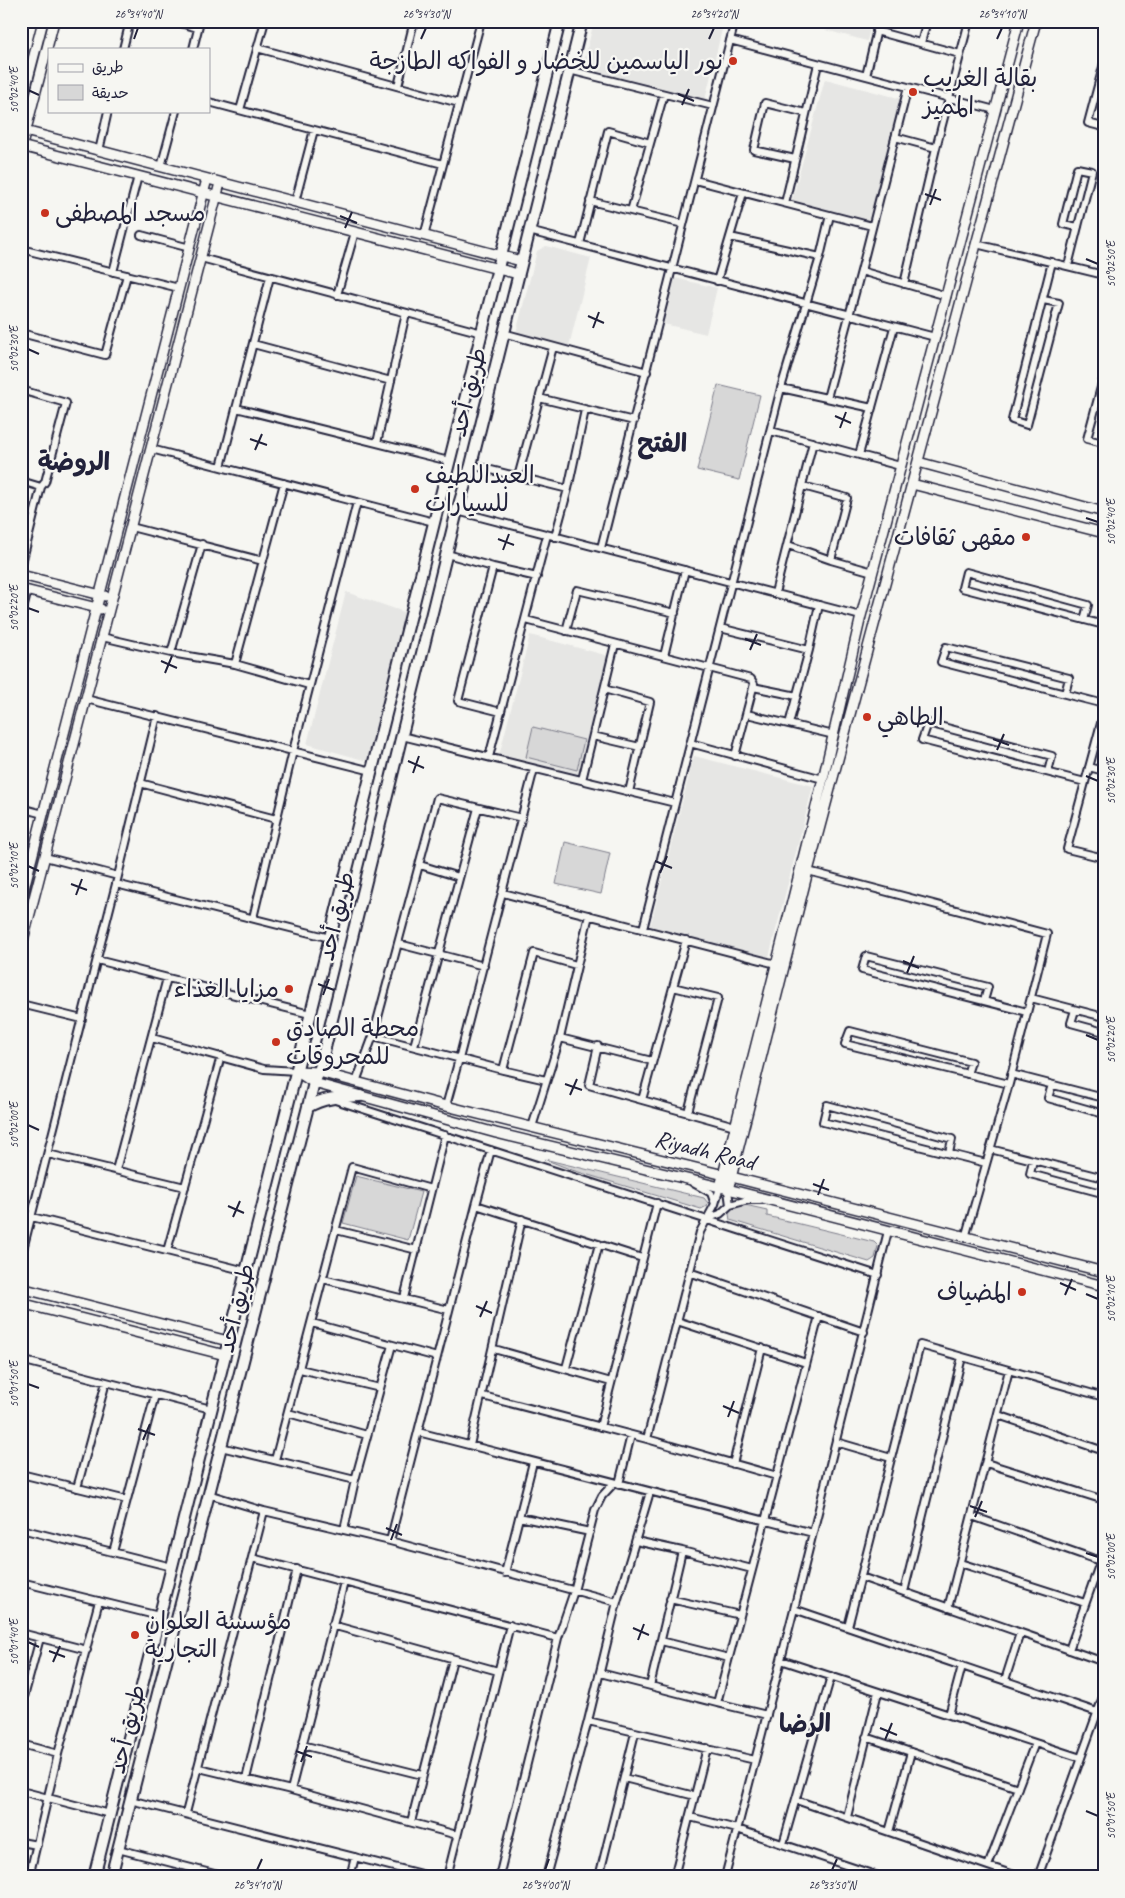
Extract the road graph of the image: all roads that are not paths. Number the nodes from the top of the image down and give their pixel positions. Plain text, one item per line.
1 (43, 21) edge
2 (54, 21) edge
3 (130, 21) edge
4 (173, 21) edge
5 (265, 21) edge
6 (406, 21) edge
7 (480, 21) edge
8 (560, 21) edge
9 (582, 21) edge
10 (735, 21) edge
11 (879, 21) edge
12 (927, 21) edge
13 (969, 21) edge
14 (1019, 21) edge
15 (1036, 21) edge
16 (414, 22) edge
17 (199, 24) edge
18 (876, 31) junction
19 (730, 40) junction
20 (921, 43) junction
21 (123, 48) edge
22 (193, 48) edge
23 (257, 48) junction
24 (960, 54) junction
25 (1104, 63) edge
26 (818, 64) junction
27 (570, 70) junction
28 (26, 71) edge
29 (866, 76) junction
30 (398, 86) junction
31 (908, 87) junction
32 (664, 94) junction
33 (949, 98) junction
34 (210, 102) edge
35 (459, 103) junction
36 (21, 105) edge
37 (713, 106) junction
38 (240, 110) junction
39 (995, 110) junction
40 (108, 112) edge
41 (176, 112) edge
42 (806, 113) junction
43 (1104, 124) edge
44 (314, 130) junction
45 (23, 131) edge
46 (895, 137) junction
47 (650, 143) junction
48 (21, 147) edge
49 (936, 148) junction
50 (99, 151) junction
51 (795, 159) junction
52 (443, 164) junction
53 (161, 167) junction
54 (138, 176) junction
55 (207, 179) junction
56 (695, 180) junction
57 (220, 183) junction
58 (204, 193) junction
59 (743, 193) junction
60 (217, 196) junction
61 (590, 201) junction
62 (295, 202) junction
63 (785, 204) junction
64 (632, 212) junction
65 (830, 215) junction
66 (683, 224) junction
67 (872, 226) junction
68 (1078, 227) junction
69 (529, 231) junction
70 (355, 232) junction
71 (141, 235) dead end
72 (424, 236) junction
73 (730, 237) junction
74 (580, 244) junction
75 (976, 244) junction
76 (190, 248) junction
77 (21, 249) edge
78 (501, 255) junction
79 (820, 257) junction
80 (201, 258) junction
81 (521, 260) junction
82 (1052, 262) junction
83 (1068, 266) junction
84 (497, 268) junction
85 (673, 269) junction
86 (862, 271) junction
87 (113, 272) junction
88 (518, 274) junction
89 (1104, 274) edge
90 (127, 275) junction
91 (270, 277) junction
92 (717, 281) junction
93 (904, 284) junction
94 (179, 288) junction
95 (337, 294) junction
96 (947, 296) junction
97 (1042, 300) junction
98 (805, 304) junction
99 (406, 313) junction
100 (848, 315) junction
101 (894, 327) junction
102 (21, 333) edge
103 (482, 333) junction
104 (503, 333) junction
105 (935, 337) junction
106 (253, 344) junction
107 (553, 347) junction
108 (647, 372) junction
109 (1104, 376) edge
110 (391, 381) junction
111 (781, 388) junction
112 (21, 390) edge
113 (539, 398) junction
114 (827, 398) junction
115 (236, 408) junction
116 (872, 408) junction
117 (585, 410) junction
118 (634, 421) junction
119 (771, 431) junction
120 (1104, 440) edge
121 (813, 442) junction
122 (377, 443) junction
123 (151, 449) junction
124 (859, 455) junction
125 (449, 461) junction
126 (918, 462) junction
127 (470, 465) junction
128 (900, 466) junction
129 (221, 467) junction
130 (518, 476) junction
131 (21, 481) edge
132 (284, 483) junction
133 (912, 484) junction
134 (40, 486) junction
135 (802, 486) junction
136 (568, 489) junction
137 (357, 502) junction
138 (457, 511) junction
139 (1104, 512) edge
140 (434, 522) junction
141 (131, 527) junction
142 (1104, 533) edge
143 (547, 535) junction
144 (555, 537) junction
145 (202, 544) junction
146 (788, 545) junction
147 (602, 548) junction
148 (447, 554) junction
149 (831, 560) junction
150 (263, 561) junction
151 (21, 567) edge
152 (493, 567) junction
153 (685, 570) junction
154 (873, 572) junction
155 (21, 575) edge
156 (537, 577) junction
157 (730, 582) junction
158 (24, 589) edge
159 (775, 593) junction
160 (100, 594) junction
161 (112, 598) junction
162 (819, 605) junction
163 (96, 608) junction
164 (109, 612) junction
165 (675, 613) junction
166 (862, 616) junction
167 (21, 617) edge
168 (526, 620) junction
169 (1084, 620) junction
170 (1104, 625) edge
171 (720, 628) junction
172 (566, 631) junction
173 (102, 637) junction
174 (615, 644) junction
175 (809, 650) junction
176 (171, 653) junction
177 (664, 656) junction
178 (235, 664) junction
179 (709, 668) junction
180 (309, 685) junction
181 (753, 687) junction
182 (604, 689) junction
183 (1065, 694) junction
184 (797, 696) junction
185 (86, 699) junction
186 (1104, 704) edge
187 (501, 712) junction
188 (1104, 712) edge
189 (746, 714) junction
190 (156, 716) junction
191 (789, 724) junction
192 (834, 735) junction
193 (402, 736) junction
194 (593, 736) junction
195 (690, 743) junction
196 (640, 747) junction
197 (292, 751) junction
198 (735, 756) junction
199 (489, 757) junction
200 (1089, 767) junction
201 (534, 769) junction
202 (372, 770) junction
203 (1104, 771) edge
204 (1048, 772) junction
205 (823, 779) junction
206 (582, 780) junction
207 (1085, 782) junction
208 (140, 783) junction
209 (630, 792) junction
210 (675, 803) junction
211 (21, 808) edge
212 (478, 808) junction
213 (43, 814) junction
214 (522, 818) junction
215 (276, 819) junction
216 (45, 857) junction
217 (1104, 858) edge
218 (420, 865) junction
219 (808, 871) junction
220 (25, 872) edge
221 (118, 876) junction
222 (459, 877) junction
223 (116, 884) junction
224 (503, 893) junction
225 (21, 900) edge
226 (589, 915) junction
227 (253, 918) junction
228 (643, 929) junction
229 (330, 938) junction
230 (686, 940) junction
231 (399, 944) junction
232 (21, 948) edge
233 (438, 955) junction
234 (97, 960) junction
235 (776, 964) junction
236 (576, 965) junction
237 (484, 966) junction
238 (167, 978) junction
239 (673, 987) junction
240 (1031, 998) junction
241 (984, 1001) junction
242 (21, 1004) edge
243 (1075, 1010) junction
244 (1027, 1012) junction
245 (310, 1014) junction
246 (1104, 1017) edge
247 (82, 1019) junction
248 (1104, 1032) edge
249 (373, 1036) junction
250 (152, 1038) junction
251 (560, 1038) junction
252 (414, 1046) junction
253 (598, 1046) junction
254 (221, 1056) junction
255 (459, 1059) junction
256 (652, 1061) junction
257 (503, 1070) junction
258 (296, 1071) junction
259 (319, 1072) junction
260 (968, 1074) junction
261 (1011, 1074) junction
262 (546, 1080) junction
263 (356, 1082) junction
264 (314, 1083) junction
265 (1009, 1084) junction
266 (1052, 1084) junction
267 (360, 1096) junction
268 (1104, 1098) edge
269 (329, 1099) junction
270 (642, 1100) junction
271 (308, 1106) junction
272 (446, 1106) junction
273 (688, 1112) junction
274 (1104, 1114) edge
275 (735, 1126) junction
276 (532, 1128) junction
277 (445, 1135) junction
278 (990, 1149) junction
279 (492, 1150) junction
280 (949, 1153) junction
281 (48, 1154) junction
282 (1033, 1160) junction
283 (986, 1162) junction
284 (116, 1170) junction
285 (728, 1176) junction
286 (1104, 1178) edge
287 (688, 1179) junction
288 (185, 1187) junction
289 (1104, 1187) edge
290 (724, 1188) junction
291 (431, 1189) junction
292 (766, 1200) junction
293 (657, 1204) junction
294 (714, 1204) junction
295 (476, 1205) junction
296 (730, 1205) junction
297 (708, 1216) junction
298 (32, 1217) junction
299 (522, 1219) junction
300 (336, 1230) junction
301 (888, 1231) junction
302 (965, 1238) junction
303 (600, 1244) junction
304 (417, 1250) junction
305 (167, 1251) junction
306 (21, 1257) edge
307 (642, 1258) junction
308 (246, 1271) junction
309 (689, 1272) junction
310 (1104, 1272) edge
311 (878, 1275) junction
312 (323, 1278) junction
313 (1104, 1286) edge
314 (21, 1288) edge
315 (404, 1298) junction
316 (21, 1303) edge
317 (449, 1310) junction
318 (819, 1316) junction
319 (677, 1321) junction
320 (312, 1324) junction
321 (864, 1332) junction
322 (228, 1341) junction
323 (392, 1345) junction
324 (762, 1348) junction
325 (494, 1349) junction
326 (225, 1355) junction
327 (437, 1357) junction
328 (962, 1357) junction
329 (21, 1360) edge
330 (806, 1363) junction
331 (566, 1368) junction
332 (300, 1369) junction
333 (1010, 1370) junction
334 (106, 1382) junction
335 (611, 1382) junction
336 (380, 1388) junction
337 (155, 1395) junction
338 (482, 1396) junction
339 (1104, 1397) edge
340 (211, 1409) junction
341 (288, 1413) junction
342 (998, 1415) junction
343 (600, 1427) junction
344 (418, 1432) junction
345 (367, 1435) junction
346 (631, 1435) junction
347 (647, 1439) junction
348 (836, 1442) junction
349 (470, 1445) junction
350 (221, 1447) junction
351 (1104, 1450) edge
352 (891, 1458) junction
353 (275, 1460) junction
354 (532, 1462) junction
355 (986, 1463) junction
356 (733, 1464) junction
357 (21, 1474) edge
358 (777, 1476) junction
359 (355, 1480) junction
360 (616, 1483) junction
361 (77, 1488) junction
362 (650, 1492) junction
363 (208, 1494) junction
364 (127, 1500) junction
365 (1104, 1500) edge
366 (264, 1511) junction
367 (972, 1516) junction
368 (519, 1517) junction
369 (764, 1520) junction
370 (21, 1529) edge
371 (344, 1530) junction
372 (590, 1532) junction
373 (813, 1533) junction
374 (390, 1541) junction
375 (636, 1541) junction
376 (682, 1550) junction
377 (1104, 1551) edge
378 (113, 1552) junction
379 (252, 1558) junction
380 (1100, 1561) junction
381 (960, 1564) junction
382 (172, 1567) junction
383 (298, 1569) junction
384 (752, 1569) junction
385 (506, 1573) junction
386 (861, 1577) junction
387 (21, 1582) edge
388 (344, 1582) junction
389 (574, 1591) junction
390 (904, 1592) junction
391 (670, 1599) junction
392 (99, 1601) junction
393 (617, 1602) junction
394 (1086, 1603) junction
395 (948, 1608) junction
396 (794, 1609) junction
397 (740, 1614) junction
398 (159, 1616) junction
399 (332, 1625) junction
400 (510, 1625) junction
401 (848, 1627) junction
402 (21, 1633) edge
403 (1020, 1633) junction
404 (40, 1638) junction
405 (558, 1638) junction
406 (661, 1641) junction
407 (87, 1650) junction
408 (1069, 1650) junction
409 (728, 1658) junction
410 (453, 1659) junction
411 (781, 1660) junction
412 (1104, 1662) edge
413 (962, 1666) junction
414 (498, 1671) junction
415 (600, 1673) junction
416 (831, 1676) junction
417 (1005, 1680) junction
418 (650, 1686) junction
419 (878, 1692) junction
420 (1104, 1694) edge
421 (717, 1703) junction
422 (21, 1708) edge
423 (1097, 1712) junction
424 (767, 1715) junction
425 (949, 1715) junction
426 (588, 1721) junction
427 (635, 1733) junction
428 (866, 1737) junction
429 (1035, 1743) junction
430 (21, 1744) edge
431 (302, 1745) junction
432 (706, 1748) junction
433 (911, 1752) junction
434 (58, 1754) junction
435 (1081, 1758) junction
436 (755, 1760) junction
437 (198, 1768) junction
438 (422, 1775) junction
439 (624, 1778) junction
440 (246, 1779) junction
441 (1018, 1788) junction
442 (291, 1790) junction
443 (21, 1791) edge
444 (695, 1796) junction
445 (48, 1798) junction
446 (130, 1800) junction
447 (796, 1800) junction
448 (186, 1813) junction
449 (110, 1814) junction
450 (690, 1817) junction
451 (847, 1817) junction
452 (411, 1822) junction
453 (737, 1829) junction
454 (889, 1832) junction
455 (457, 1835) junction
456 (21, 1842) edge
457 (783, 1844) junction
458 (37, 1845) junction
459 (118, 1849) junction
460 (355, 1857) junction
461 (988, 1866) junction
462 (600, 1875) edge
463 (29, 1877) edge
464 (94, 1877) edge
465 (111, 1877) edge
466 (226, 1877) edge
467 (350, 1877) edge
468 (433, 1877) edge
469 (448, 1877) edge
470 (499, 1877) edge
471 (546, 1877) edge
472 (617, 1877) edge
473 (674, 1877) edge
474 (725, 1877) edge
475 (882, 1877) edge
476 (1020, 1877) edge
477 (1038, 1877) edge

1 - 28 street
2 - 45 street
3 - 21 street
4 - 17 street
5 - 23 street
6 - 16 street
7 - 35 street
8 - 78 main road, طريق أحد
9 - 27 main road, طريق أحد
10 - 19 street
11 - 18 street
12 - 20 street
13 - 24 street
14 - 39 street
15 - 75 street
16 - 30 street
17 - 22 street
18 - 20 street
18 - 29 street
19 - 26 street
19 - 37 street
20 - 24 street
23 - 30 street
23 - 38 street
24 - 33 street
25 - 43 street
26 - 29 street
26 - 42 street
27 - 32 street
27 - 69 main road, طريق أحد
28 - 36 street
29 - 31 street
30 - 35 street
31 - 33 street
31 - 46 street
32 - 37 street
32 - 47 street
33 - 39 street
33 - 49 street
34 - 38 street
35 - 52 street
37 - 56 street
38 - 44 street
39 - 96 street
40 - 50 street
41 - 53 street
42 - 51 street
42 - 51 street
44 - 52 street
44 - 62 street
45 - 48 street
45 - 50 street
46 - 49 street
46 - 67 street
47 - 61 street
47 - 64 street
48 - 54 street
49 - 93 street
50 - 53 street
51 - 63 street
52 - 72 street
53 - 55 street
54 - 58 street
54 - 87 street
55 - 57 street
55 - 58 street
56 - 59 street
56 - 66 street
57 - 60 street
57 - 62 street
58 - 60 street
58 - 76 street
59 - 63 street
59 - 73 street
60 - 70 street
60 - 80 street
61 - 64 street
61 - 74 street
62 - 72 street
63 - 65 street
64 - 66 street
65 - 67 street
65 - 79 street
66 - 85 street
67 - 86 street
68 - 68 street
68 - 83 street
69 - 74 street
69 - 81 main road, طريق أحد
70 - 84 street
70 - 95 street
71 - 76 street
72 - 78 street
73 - 79 street
73 - 92 street
74 - 85 street
75 - 82 street
75 - 126 street
76 - 94 street
77 - 87 street
78 - 81 street
78 - 84 main road, طريق أحد
79 - 98 street
80 - 91 street
80 - 123 street
81 - 88 main road, طريق أحد
82 - 83 street
82 - 97 street
83 - 89 street
84 - 88 street
84 - 103 main road, طريق أحد
85 - 92 street
85 - 108 street
86 - 93 street
86 - 100 street
87 - 90 street
88 - 104 main road, طريق أحد
90 - 94 street
90 - 102 street
91 - 95 street
91 - 106 street
92 - 98 street
93 - 96 street
94 - 160 street
95 - 99 street
96 - 105 street
97 - 97 street
98 - 100 street
98 - 111 street
99 - 103 street
99 - 110 street
100 - 101 street
100 - 114 street
101 - 105 street
101 - 116 street
103 - 125 main road, طريق أحد
104 - 107 street
104 - 127 main road, طريق أحد
105 - 128 street
106 - 110 street
106 - 115 street
107 - 108 street
107 - 113 street
108 - 118 street
109 - 120 street
110 - 122 street
111 - 114 street
111 - 119 street
112 - 134 street
113 - 117 street
113 - 130 street
114 - 116 street
115 - 122 street
115 - 129 street
116 - 124 street
117 - 118 street
117 - 136 street
118 - 147 street
119 - 121 street
119 - 157 street
121 - 124 street
121 - 135 street
122 - 125 street
123 - 129 street
123 - 141 street
124 - 128 street
125 - 140 main road, طريق أحد
126 - 133 street
126 - 139 street
127 - 130 street
127 - 138 main road, طريق أحد
128 - 154 street
129 - 132 street
130 - 136 street
131 - 134 street
132 - 137 street
132 - 150 street
133 - 142 street
133 - 219 street
134 - 151 street
135 - 146 street
135 - 149 street
136 - 144 street
137 - 140 street
137 - 180 street
138 - 143 street
138 - 148 main road, طريق أحد
140 - 202 main road, طريق أحد
141 - 145 street
141 - 161 street
143 - 144 street
143 - 156 street
144 - 147 street
145 - 150 street
145 - 176 street
146 - 149 street
146 - 159 street
147 - 153 street
148 - 152 street
148 - 193 main road, طريق أحد
149 - 154 street
150 - 178 street
152 - 156 street
152 - 187 street
153 - 157 street
153 - 165 street
154 - 166 street
155 - 160 street
156 - 168 street
157 - 159 street
157 - 171 street
158 - 163 street
158 - 167 street
159 - 162 street
160 - 161 street
160 - 163 street
161 - 164 street
162 - 166 street
162 - 175 street
163 - 164 street
163 - 213 street
164 - 173 street
165 - 172 street
165 - 177 street
166 - 192 street
168 - 172 street
168 - 187 street
169 - 169 street
169 - 170 street
171 - 175 street
171 - 179 street
172 - 174 street
173 - 176 street
173 - 185 street
174 - 177 street
174 - 182 street
175 - 184 street
176 - 178 street
177 - 179 street
178 - 180 street
179 - 181 street
179 - 195 street
180 - 197 street
181 - 184 street
181 - 189 street
182 - 194 street
182 - 196 street
183 - 183 street
183 - 186 street
184 - 191 street
185 - 190 street
185 - 216 street
187 - 199 street
188 - 200 street
189 - 191 street
189 - 198 street
190 - 197 street
190 - 208 street
191 - 192 street
192 - 205 street
193 - 199 street
193 - 259 main road, طريق أحد
194 - 196 street
194 - 206 street
195 - 198 street
195 - 210 street
196 - 209 street
197 - 202 street
197 - 215 street
198 - 205 street
199 - 201 street
200 - 203 street
200 - 207 street
201 - 206 street
201 - 214 street
202 - 229 main road, طريق أحد
204 - 204 street
204 - 207 street
205 - 235 street
206 - 209 street
207 - 217 street
208 - 215 street
208 - 221 street
209 - 210 street
210 - 228 street
211 - 213 street
212 - 214 street
212 - 218 street
212 - 222 street
213 - 220 street
214 - 224 street
215 - 227 street
216 - 221 street
216 - 232 street
218 - 222 street
218 - 231 street
219 - 240 street
219 - 285 street
220 - 225 street
221 - 223 street
222 - 233 street
223 - 227 street
223 - 234 street
224 - 226 street
224 - 237 street
226 - 228 street
226 - 236 street
227 - 229 street
228 - 230 street
229 - 245 main road, طريق أحد
230 - 235 street
230 - 239 street
231 - 233 street
231 - 249 street
233 - 237 street
233 - 252 street
234 - 238 street
234 - 247 street
235 - 275 street
236 - 251 street
236 - 257 street
237 - 255 street
238 - 245 street
238 - 250 street
239 - 256 street
239 - 273 street
240 - 243 street
240 - 244 street
241 - 241 street
241 - 244 street
242 - 247 street
243 - 246 street
243 - 248 street
244 - 261 street
245 - 258 main road, طريق أحد
247 - 281 street
249 - 252 street
249 - 263 street
250 - 254 street
250 - 284 street
251 - 253 street
251 - 262 street
252 - 255 street
253 - 256 street
253 - 270 street
254 - 258 street
254 - 288 street
255 - 257 street
255 - 272 street
256 - 270 street
257 - 262 street
258 - 259 street, Riyadh Road
258 - 264 street
258 - 308 main road, طريق أحد
259 - 263 street, Riyadh Road
259 - 264 main road, طريق أحد
260 - 260 street
260 - 265 street
261 - 265 street
261 - 266 street
262 - 276 street
263 - 272 street, Riyadh Road
264 - 267 street
264 - 271 main road, طريق أحد
265 - 278 street
266 - 268 street
266 - 274 street
267 - 269 main road
267 - 287 street
269 - 271 main road
269 - 277 street
270 - 273 street
271 - 350 main road, طريق أحد
272 - 276 street, Riyadh Road
273 - 275 street
275 - 285 street
276 - 285 street, Riyadh Road
277 - 279 street
277 - 291 street
278 - 282 street
278 - 283 street
279 - 293 street
279 - 295 street
280 - 280 street
280 - 283 street
281 - 284 street
281 - 298 street
282 - 286 street
282 - 289 street
283 - 302 street
284 - 288 street
285 - 290 street
285 - 302 street, Riyadh Road
287 - 290 street
287 - 294 street
288 - 305 street
290 - 292 street
290 - 294 street
290 - 296 street
291 - 300 street
291 - 304 street
292 - 296 street
292 - 301 street
293 - 297 street
293 - 307 street
294 - 297 street
295 - 299 street
295 - 317 street
296 - 297 street
297 - 309 street
297 - 311 street
298 - 305 street
298 - 306 street
299 - 303 street
299 - 325 street
300 - 304 street
300 - 312 street
301 - 311 street
301 - 313 street
302 - 310 street, Riyadh Road
303 - 307 street
303 - 331 street
304 - 315 street
305 - 308 street
307 - 335 street
308 - 322 main road, طريق أحد
309 - 318 street
309 - 319 street
311 - 321 street
312 - 315 street
312 - 320 street
314 - 322 street
315 - 317 street
316 - 326 street
317 - 327 street
318 - 321 street
318 - 330 street
319 - 324 street
319 - 347 street
320 - 323 street
320 - 332 street
321 - 348 street
322 - 326 main road, طريق أحد
323 - 327 street
323 - 336 street
324 - 330 street
324 - 356 street
325 - 331 street
325 - 338 street
326 - 340 main road, طريق أحد
327 - 344 street
328 - 333 street
328 - 352 street
328 - 390 street
329 - 334 street
330 - 358 street
331 - 335 street
332 - 336 street
332 - 341 street
333 - 339 street
333 - 342 street
334 - 337 street
334 - 361 street
335 - 343 street
336 - 345 street
337 - 340 street
337 - 364 street
338 - 343 street
338 - 349 street
340 - 382 main road, طريق أحد
341 - 345 street
341 - 353 street
342 - 351 street
342 - 355 street
343 - 346 street
344 - 349 street
344 - 374 street
345 - 359 street
346 - 347 street
346 - 360 street
347 - 356 street
348 - 352 street
348 - 373 street
349 - 354 street
350 - 353 street
350 - 363 main road, طريق أحد
352 - 386 street
353 - 359 street
354 - 360 street
354 - 368 street
355 - 365 street
355 - 367 street
356 - 358 street
357 - 361 street
358 - 369 street
359 - 371 street
360 - 362 street
360 - 372 street
361 - 364 street
362 - 369 street
362 - 375 street
363 - 366 street
363 - 446 main road, طريق أحد
364 - 378 street
366 - 371 street
366 - 379 street
367 - 380 street
367 - 381 street
368 - 372 street
368 - 385 street
369 - 373 street
369 - 384 street
370 - 378 street
371 - 374 street
372 - 389 street
373 - 396 street
374 - 385 street
375 - 376 street
375 - 393 street
376 - 384 street
376 - 391 street
377 - 380 street
378 - 382 street
379 - 383 street
379 - 437 street
380 - 394 street
381 - 394 street
381 - 395 street
382 - 398 main road, طريق أحد
383 - 388 street
383 - 440 street
384 - 397 street
385 - 389 street
386 - 390 street
386 - 401 street
387 - 392 street
388 - 399 street
388 - 400 street
389 - 393 street
389 - 405 street
390 - 395 street
391 - 397 street
391 - 406 street
392 - 398 street
392 - 407 street
393 - 415 street
394 - 408 street
395 - 403 street
396 - 401 street
396 - 411 street
397 - 409 street
398 - 449 main road, طريق أحد
399 - 410 street
399 - 431 street
400 - 405 street
400 - 414 street
401 - 413 street
402 - 404 street
403 - 408 street
403 - 417 street
404 - 407 street
404 - 422 street
405 - 470 street
406 - 409 street
406 - 418 street
407 - 434 street
408 - 412 street
409 - 421 street
410 - 414 street
410 - 438 street
411 - 416 street
411 - 424 street
413 - 417 street
413 - 425 street
414 - 455 street
415 - 418 street
415 - 426 street
416 - 419 street
416 - 447 street
417 - 423 street
418 - 421 street
419 - 425 street
419 - 428 street
420 - 423 street
421 - 424 street
423 - 435 street
424 - 436 street
425 - 429 street
426 - 427 street
426 - 471 street
427 - 432 street
427 - 439 street
428 - 433 street
428 - 451 street
429 - 435 street
429 - 441 street
430 - 434 street
431 - 438 street
431 - 442 street
432 - 436 street
432 - 444 street
433 - 441 street
433 - 454 street
434 - 445 street
435 - 477 street
436 - 453 street
437 - 440 street
437 - 448 street
438 - 452 street
439 - 444 street
439 - 462 street
440 - 442 street
441 - 461 street
442 - 452 street
443 - 445 street
444 - 450 street
445 - 449 street
445 - 458 street
446 - 448 street
446 - 459 main road, طريق أحد
447 - 451 street
447 - 457 street
448 - 460 street
449 - 464 main road, طريق أحد
450 - 453 street
450 - 473 street
451 - 454 street
452 - 455 street
453 - 457 street
453 - 474 street
454 - 461 street
455 - 469 street
456 - 458 street
457 - 475 street
458 - 463 street
459 - 465 main road, طريق أحد
459 - 466 street
460 - 467 street
460 - 468 street
461 - 476 street
462 - 472 street

